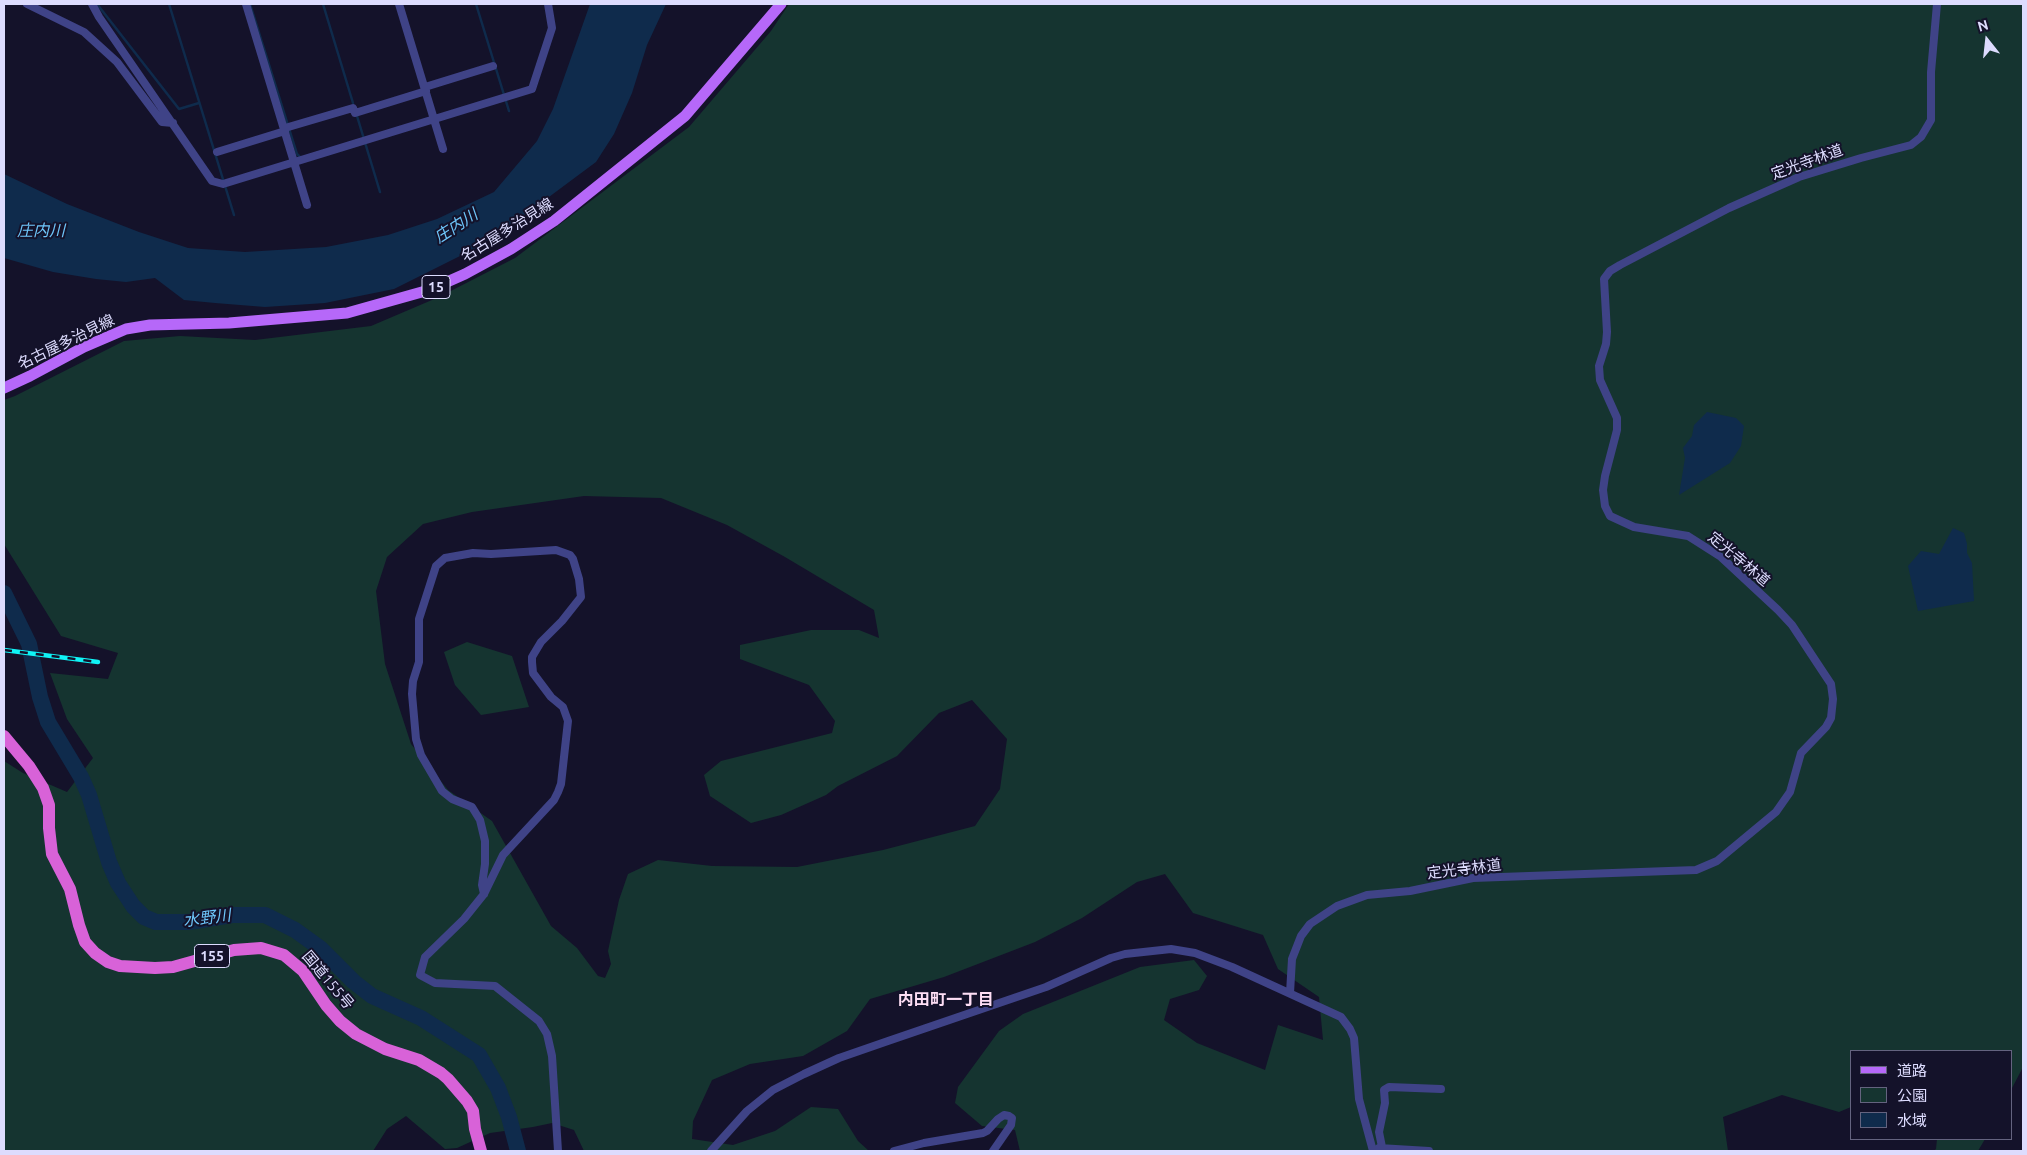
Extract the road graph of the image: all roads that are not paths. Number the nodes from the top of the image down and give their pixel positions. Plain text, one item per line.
1 (27, 4) edge
2 (92, 4) edge
3 (246, 4) edge
4 (400, 4) edge
5 (548, 4) edge
6 (781, 4) edge
7 (1937, 4) edge
8 (493, 66) dead end
9 (425, 89) junction
10 (435, 120) junction
11 (173, 123) junction
12 (285, 130) junction
13 (443, 149) dead end
14 (217, 152) dead end
15 (295, 162) junction
16 (307, 205) dead end
17 (4, 388) edge
18 (4, 736) edge
19 (484, 894) junction
20 (1290, 993) junction
21 (1441, 1089) dead end
22 (1382, 1147) junction
23 (478, 1149) edge
24 (558, 1151) edge
25 (711, 1151) edge
26 (894, 1151) edge
27 (992, 1151) edge
28 (1373, 1151) edge
29 (1429, 1151) edge

1 - 11 street
2 - 11 street
3 - 12 street
4 - 9 street
5 - 10 street
6 - 17 main road, 名古屋多治見線 / 15
7 - 20 street, 定光寺林道
8 - 9 street
9 - 10 street
9 - 12 street
10 - 13 street
10 - 15 street
11 - 15 street
12 - 14 street
12 - 15 street
15 - 16 street
18 - 23 highway, 国道155号 / 155
19 - 19 street
19 - 24 street
20 - 25 street
20 - 28 street
21 - 22 street
22 - 28 street
22 - 29 street
26 - 27 street

